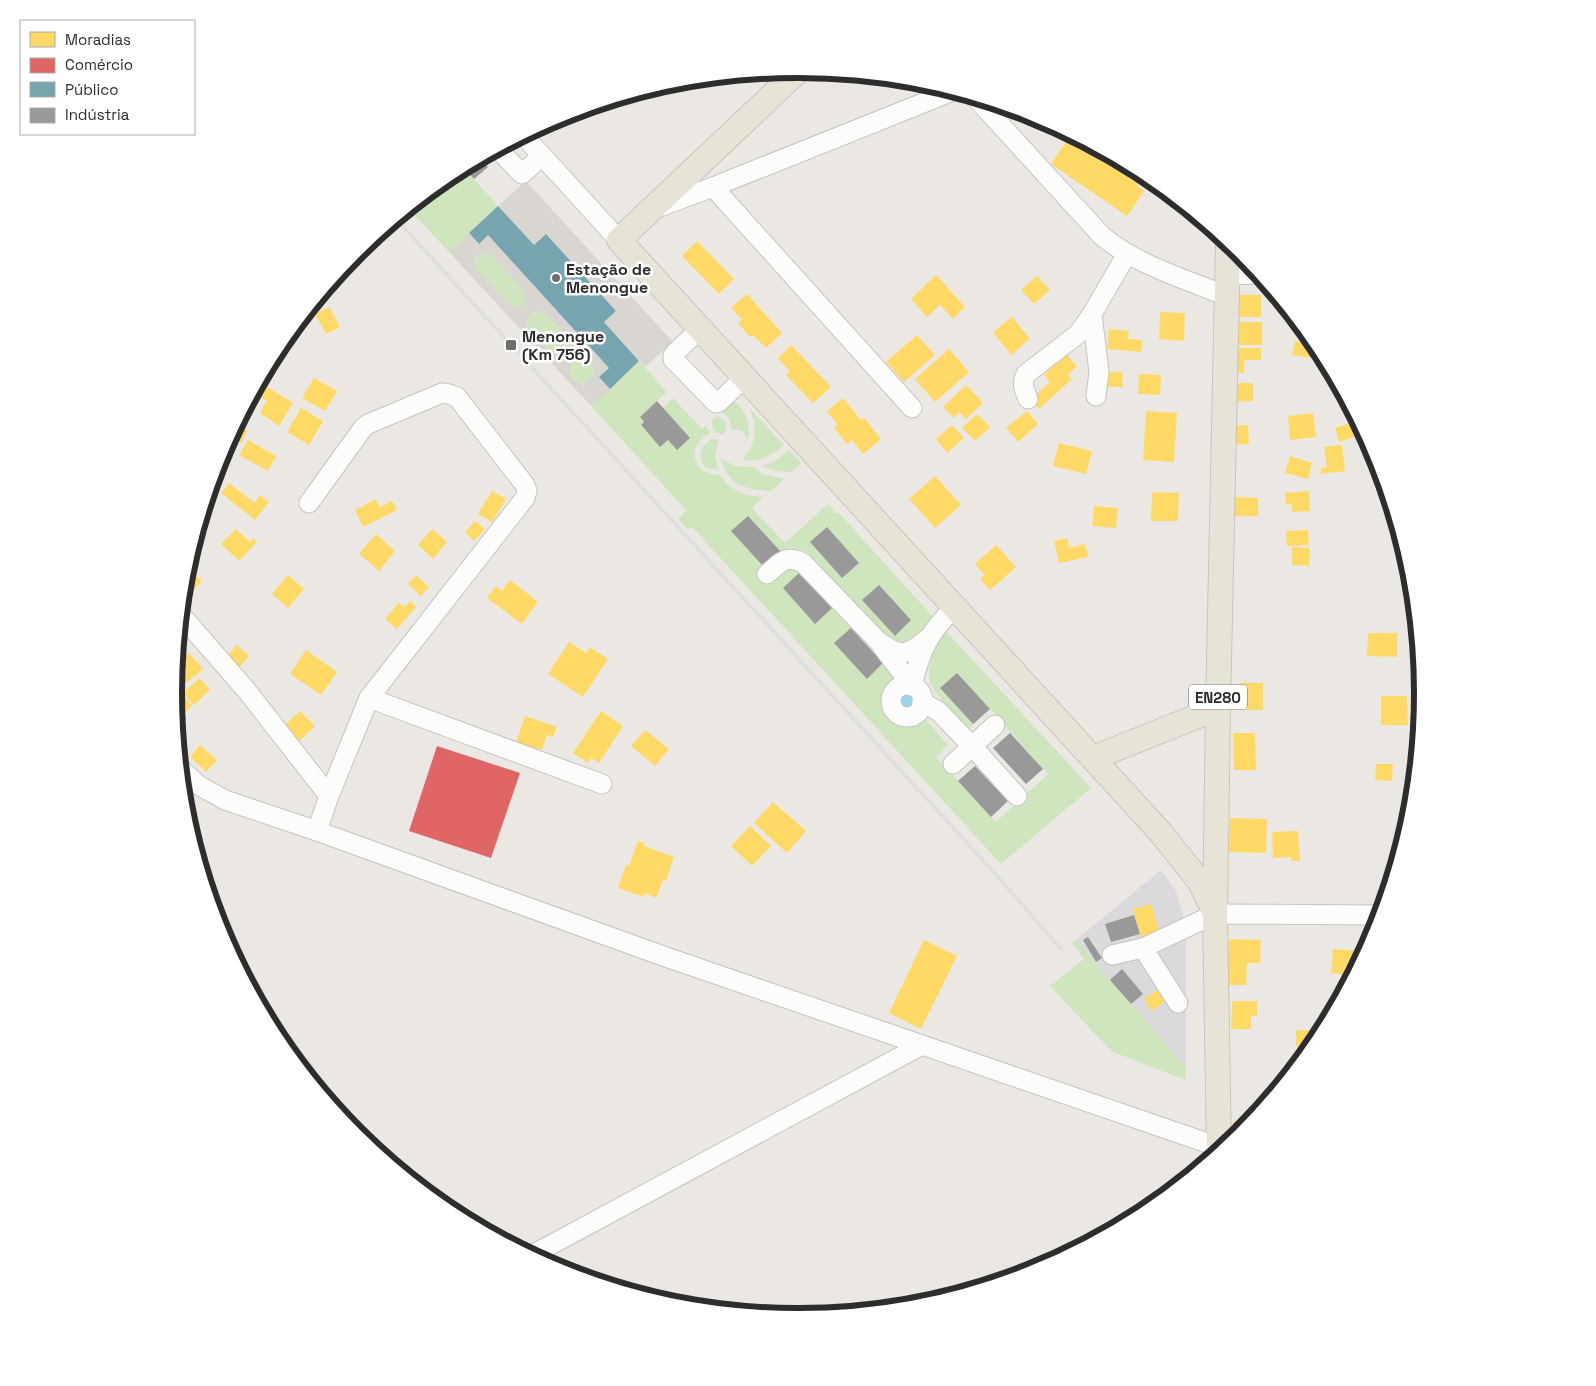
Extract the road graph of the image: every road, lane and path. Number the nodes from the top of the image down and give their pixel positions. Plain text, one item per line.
1 (790, 78) edge
2 (943, 95) edge
3 (983, 106) edge
4 (528, 140) edge
5 (502, 153) edge
6 (542, 156) junction
7 (713, 188) junction
8 (650, 211) junction
9 (619, 240) junction
10 (1228, 253) edge
11 (1127, 254) junction
12 (1251, 277) edge
13 (1227, 286) junction
14 (1092, 314) junction
15 (700, 329) junction
16 (744, 378) junction
17 (1096, 396) dead end
18 (1028, 399) dead end
19 (912, 408) dead end
20 (309, 503) dead end
21 (766, 574) dead end
22 (955, 607) junction
23 (187, 621) edge
24 (927, 639) junction
25 (878, 641) junction
26 (912, 686) junction
27 (369, 698) junction
28 (922, 702) junction
29 (1218, 708) junction
30 (995, 725) dead end
31 (972, 746) junction
32 (1092, 758) junction
33 (953, 764) dead end
34 (188, 776) edge
35 (602, 784) dead end
36 (329, 796) junction
37 (1017, 796) dead end
38 (317, 831) junction
39 (1215, 914) junction
40 (1372, 916) edge
41 (1143, 948) junction
42 (1112, 955) dead end
43 (1178, 1002) dead end
44 (922, 1045) junction
45 (1219, 1142) edge
46 (1213, 1147) edge
47 (539, 1251) edge

1 - 8 main road
2 - 7 street
3 - 11 street
4 - 6 street
5 - 6 street
6 - 9 street
7 - 8 street
7 - 19 street
8 - 9 main road
9 - 15 main road
10 - 13 main road, EN280
11 - 13 street
11 - 14 street
12 - 13 street
13 - 29 main road, EN280
14 - 17 street
14 - 18 street
15 - 16 main road
15 - 16 street
16 - 22 main road
20 - 27 street
21 - 25 street
22 - 24 street
22 - 32 main road
23 - 36 street
24 - 25 street
24 - 26 street
25 - 26 street
26 - 28 street
26 - 28 street
27 - 35 street
27 - 36 street
28 - 31 street
29 - 32 main road
29 - 39 main road, EN280
30 - 31 street
31 - 33 street
31 - 37 street
32 - 39 main road
34 - 38 street
36 - 38 street
38 - 44 street
39 - 40 street
39 - 41 street
39 - 45 main road, EN280
41 - 42 street
41 - 43 street
44 - 46 street
44 - 47 street

